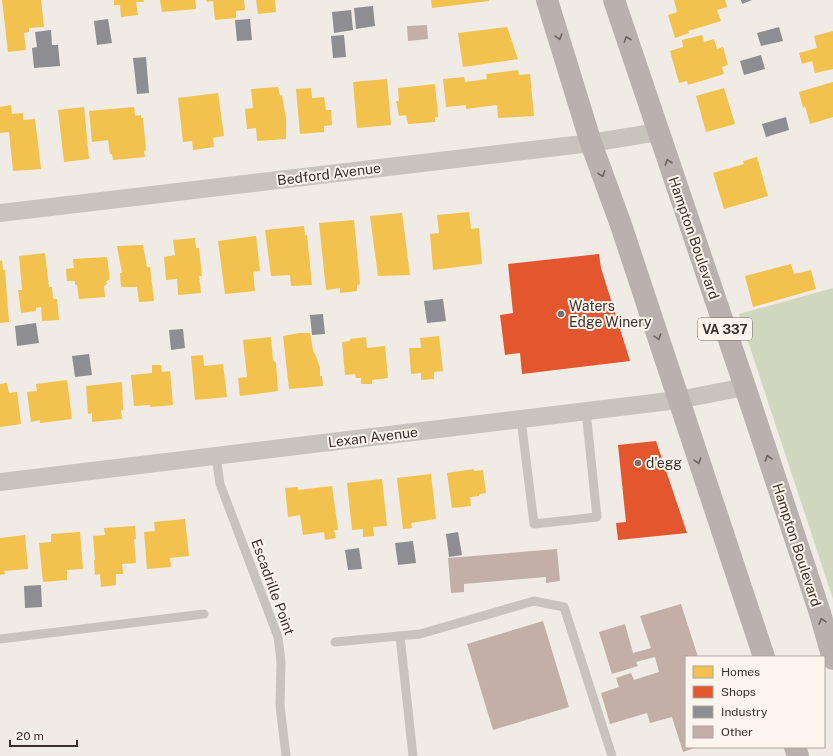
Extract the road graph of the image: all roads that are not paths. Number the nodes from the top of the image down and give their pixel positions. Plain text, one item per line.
1 (547, 0) edge
2 (614, 0) edge
3 (658, 132) junction
4 (591, 143) junction
5 (0, 213) edge
6 (745, 387) junction
7 (678, 400) junction
8 (586, 411) junction
9 (521, 419) junction
10 (216, 456) junction
11 (0, 482) edge
12 (204, 614) dead end
13 (400, 636) junction
14 (0, 639) edge
15 (335, 642) dead end
16 (764, 656) edge
17 (833, 659) edge
18 (286, 756) edge
19 (413, 756) edge
20 (612, 756) edge

1 -> 4 main road
3 -> 2 main road, Hampton Boulevard / VA 337
3 - 4 street, Bedford Avenue
6 -> 3 main road, Hampton Boulevard / VA 337
4 - 5 street, Bedford Avenue
4 -> 7 main road
6 - 7 street, Lexan Avenue
17 -> 6 main road, Hampton Boulevard / VA 337
7 - 8 street, Lexan Avenue
7 -> 16 main road
8 - 9 street, Lexan Avenue
8 - 9 lane
9 - 10 street, Lexan Avenue
10 - 11 street, Lexan Avenue
10 - 18 lane, Escadrille Point
12 - 14 lane
13 - 15 lane
13 - 19 lane
13 - 20 lane

